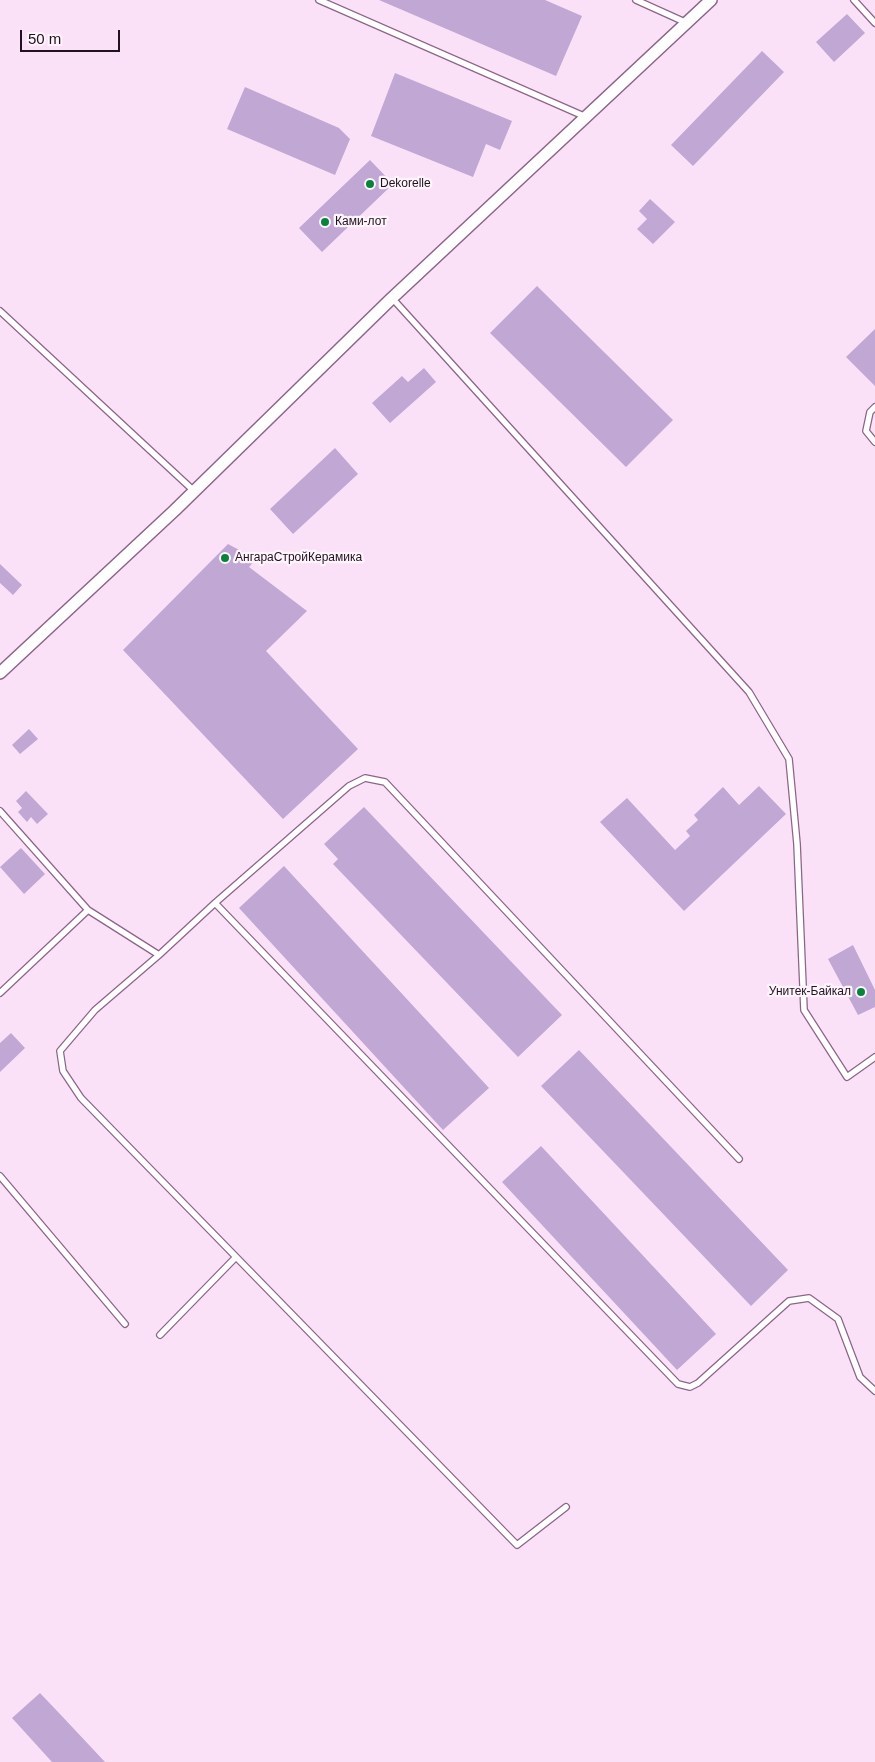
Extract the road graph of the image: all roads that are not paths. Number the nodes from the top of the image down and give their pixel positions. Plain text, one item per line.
1 (319, 0) edge
2 (636, 0) edge
3 (711, 0) edge
4 (854, 0) edge
5 (687, 23) junction
6 (875, 23) edge
7 (586, 116) junction
8 (392, 298) junction
9 (0, 310) edge
10 (875, 407) edge
11 (875, 442) edge
12 (194, 491) junction
13 (0, 673) edge
14 (0, 811) edge
15 (215, 903) junction
16 (88, 910) junction
17 (159, 955) junction
18 (0, 993) edge
19 (875, 1057) edge
20 (739, 1159) dead end
21 (0, 1176) edge
22 (236, 1257) junction
23 (126, 1324) dead end
24 (160, 1335) dead end
25 (875, 1392) edge
26 (566, 1507) dead end

1 - 7 lane
2 - 5 lane
3 - 5 street
4 - 6 lane
5 - 7 street
7 - 8 street
8 - 12 street
8 - 19 lane
9 - 12 lane
10 - 11 lane
12 - 13 street
14 - 16 lane
15 - 17 lane
15 - 20 lane
15 - 25 lane
16 - 17 lane
16 - 18 lane
17 - 22 lane
21 - 23 lane
22 - 24 lane
22 - 26 lane

